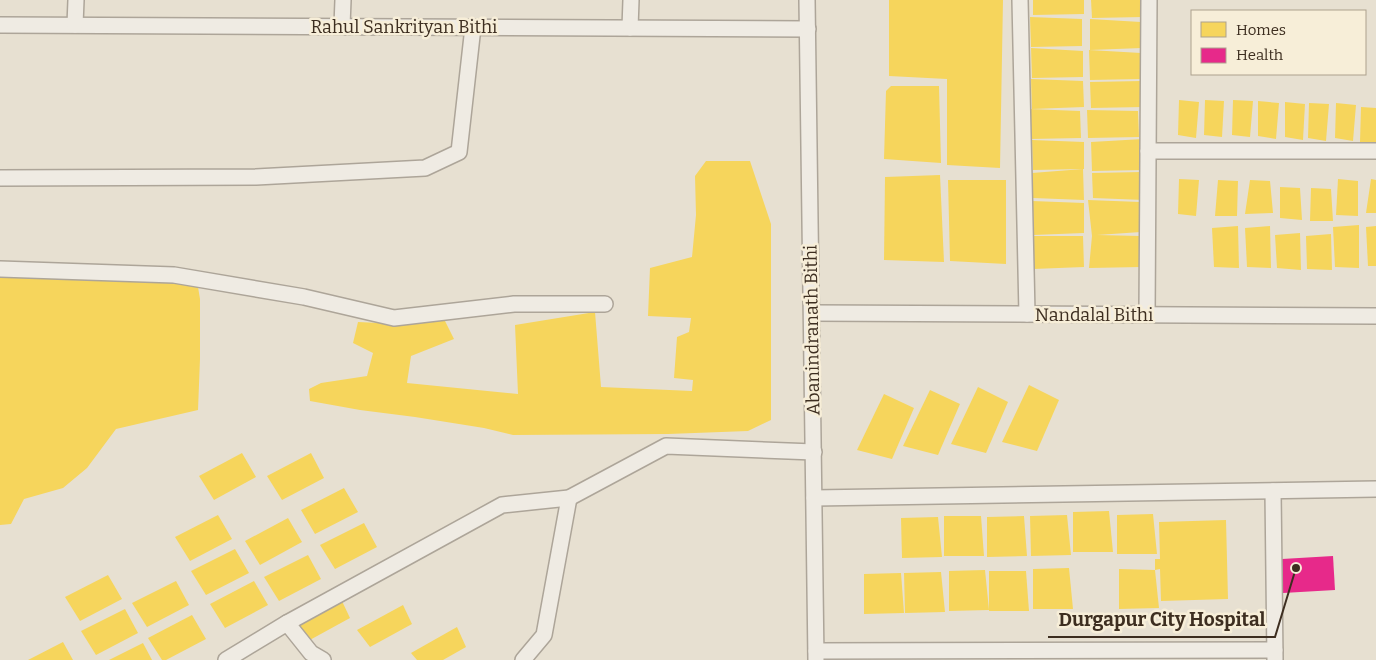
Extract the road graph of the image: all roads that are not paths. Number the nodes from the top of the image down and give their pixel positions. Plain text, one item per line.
1 (76, 0) edge
2 (343, 0) edge
3 (631, 0) edge
4 (807, 0) edge
5 (1020, 0) edge
6 (1149, 0) edge
7 (0, 25) edge
8 (75, 25) junction
9 (342, 26) junction
10 (473, 27) junction
11 (630, 28) junction
12 (808, 28) junction
13 (1148, 151) junction
14 (1376, 151) edge
15 (0, 178) edge
16 (0, 269) edge
17 (605, 304) dead end
18 (812, 313) junction
19 (1027, 314) junction
20 (1147, 315) junction
21 (1376, 316) edge
22 (814, 452) junction
23 (1376, 489) edge
24 (1273, 491) junction
25 (569, 498) junction
26 (814, 498) junction
27 (287, 623) junction
28 (816, 655) edge
29 (1275, 655) edge
30 (226, 660) edge
31 (323, 660) edge
32 (523, 660) edge

1 - 8 street
2 - 9 street
3 - 11 street
4 - 12 street, Abanindranath Bithi
5 - 19 street
6 - 13 street
7 - 8 street, Rahul Sankrityan Bithi
8 - 9 street, Rahul Sankrityan Bithi
9 - 10 street, Rahul Sankrityan Bithi
10 - 11 street, Rahul Sankrityan Bithi
10 - 15 street
11 - 12 street, Rahul Sankrityan Bithi
12 - 18 street, Abanindranath Bithi
13 - 14 street
13 - 20 street
16 - 17 street
18 - 19 street, Nandalal Bithi
18 - 22 street, Abanindranath Bithi
19 - 20 street, Nandalal Bithi
20 - 21 street, Nandalal Bithi
22 - 25 street
22 - 26 street, Abanindranath Bithi
23 - 24 street
24 - 26 street
24 - 29 street
25 - 27 street
25 - 32 street
26 - 28 street, Abanindranath Bithi
27 - 30 street
27 - 31 street
28 - 29 street

